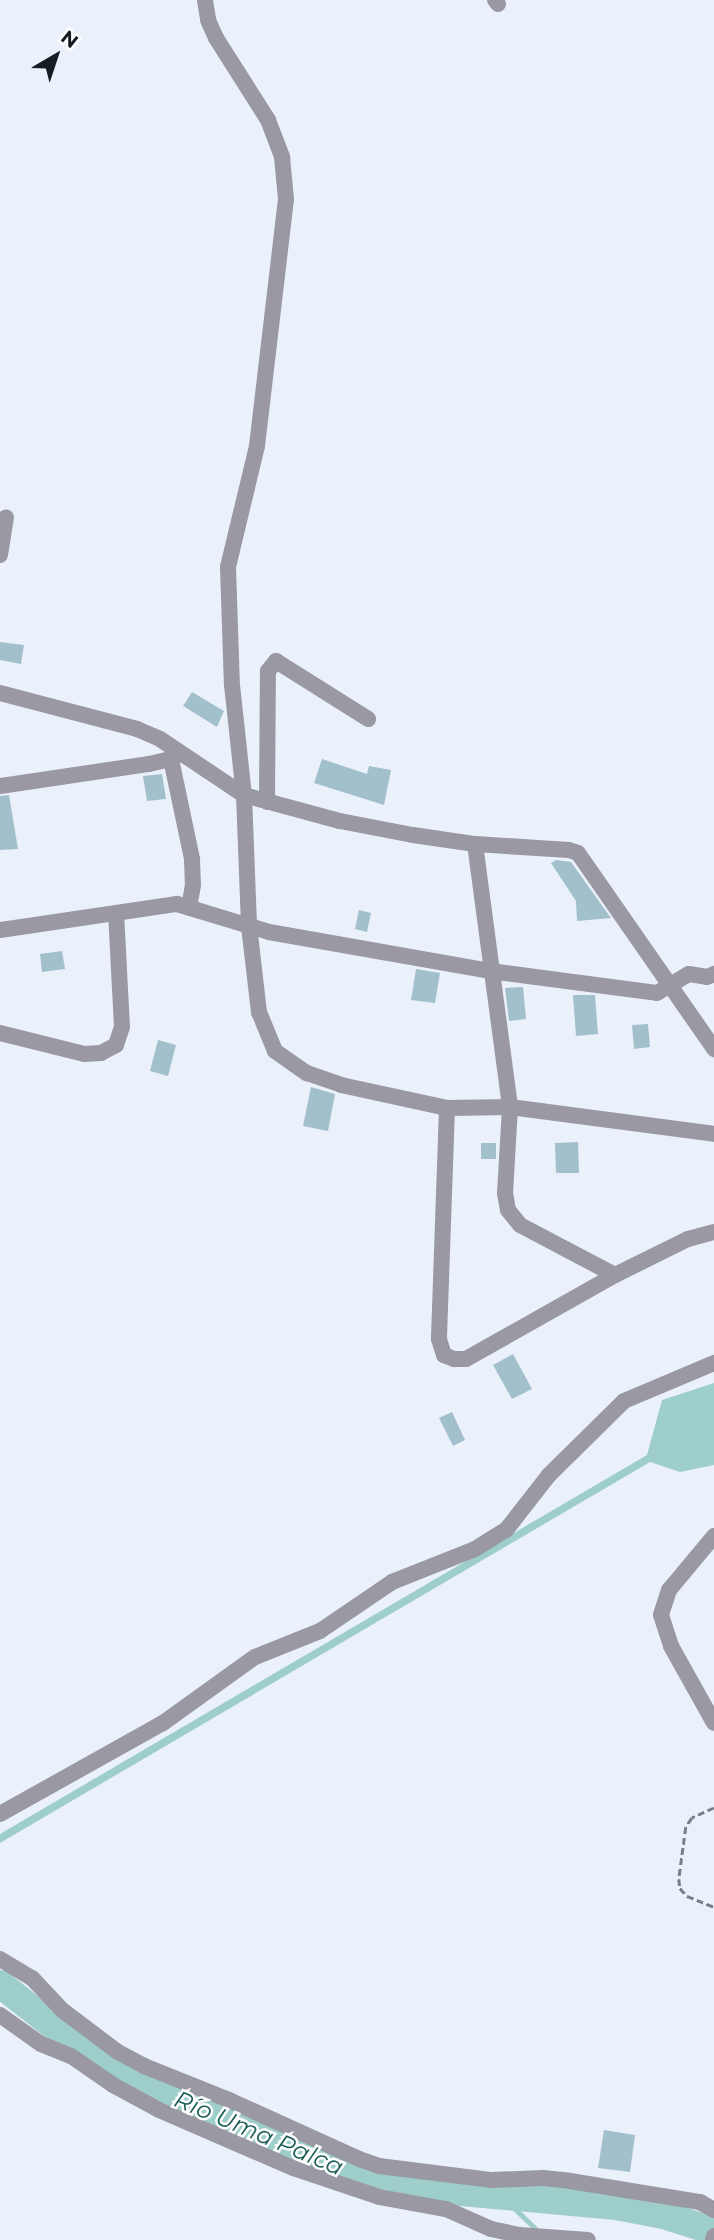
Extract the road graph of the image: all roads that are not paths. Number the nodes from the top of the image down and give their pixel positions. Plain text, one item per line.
1 (205, 0) edge
2 (6, 517) dead end
3 (0, 555) edge
4 (0, 693) edge
5 (368, 719) dead end
6 (176, 756) junction
7 (0, 786) edge
8 (244, 795) junction
9 (267, 802) junction
10 (475, 844) junction
11 (189, 908) junction
12 (116, 914) junction
13 (249, 926) junction
14 (0, 930) edge
15 (489, 971) junction
16 (714, 974) edge
17 (670, 986) junction
18 (0, 1032) edge
19 (714, 1049) edge
20 (510, 1107) junction
21 (447, 1108) junction
22 (714, 1134) edge
23 (714, 1232) edge
24 (615, 1275) junction
25 (714, 1363) edge
26 (714, 1536) edge
27 (714, 1723) edge
28 (0, 1814) edge
29 (0, 1959) edge
30 (0, 2015) edge
31 (714, 2210) edge
32 (588, 2240) edge

1 - 8 street
2 - 3 street
4 - 6 street
5 - 9 street
6 - 7 street
6 - 8 street
6 - 11 street
8 - 9 street
8 - 13 street
9 - 10 street
10 - 15 street
10 - 17 street
11 - 12 street
11 - 13 street
12 - 14 street
12 - 18 street
13 - 15 street
13 - 21 street
15 - 17 street
15 - 20 street
16 - 17 street
17 - 19 street
20 - 21 street
20 - 22 street
20 - 24 street
21 - 24 street
23 - 24 street
25 - 28 street
26 - 27 street
29 - 31 street
30 - 32 street

